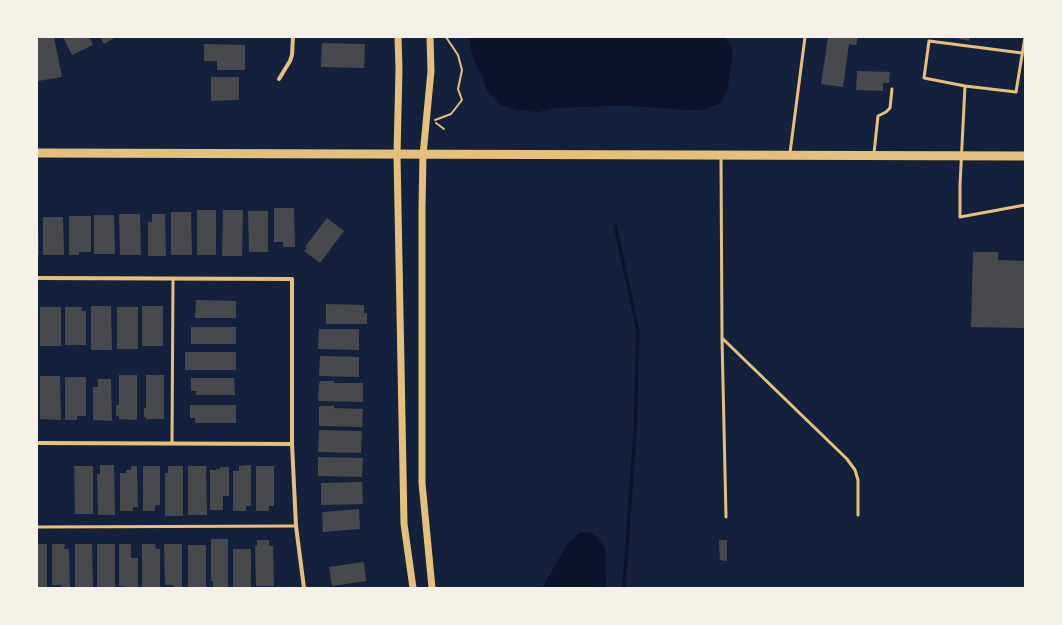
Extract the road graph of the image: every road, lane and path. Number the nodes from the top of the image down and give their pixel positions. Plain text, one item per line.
1 (293, 37) edge
2 (398, 37) edge
3 (430, 37) edge
4 (446, 37) edge
5 (805, 37) edge
6 (1025, 37) edge
7 (1022, 53) junction
8 (279, 79) dead end
9 (965, 86) junction
10 (892, 89) dead end
11 (444, 129) dead end
12 (37, 153) edge
13 (397, 155) junction
14 (423, 155) junction
15 (721, 155) junction
16 (790, 155) junction
17 (874, 155) junction
18 (962, 155) junction
19 (1025, 156) edge
20 (1025, 205) edge
21 (37, 278) edge
22 (173, 279) junction
23 (722, 338) junction
24 (37, 443) edge
25 (172, 443) junction
26 (292, 444) junction
27 (858, 515) dead end
28 (726, 517) dead end
29 (296, 526) junction
30 (37, 527) edge
31 (304, 588) edge
32 (413, 588) edge
33 (432, 588) edge

1 - 8 street
2 - 13 street
3 - 14 street
4 - 11 path
5 - 16 lane
6 - 7 lane
7 - 9 lane
7 - 9 lane
9 - 18 lane
10 - 17 lane
12 - 13 main road
13 - 14 main road
13 - 32 street
14 - 15 main road
14 - 33 street
15 - 16 main road
15 - 23 lane
16 - 17 main road
17 - 18 main road
18 - 19 main road
18 - 20 lane
21 - 22 street
22 - 25 lane
22 - 26 street
23 - 27 lane
23 - 28 lane
24 - 25 street
25 - 26 street
26 - 29 street
29 - 30 lane
29 - 31 street

